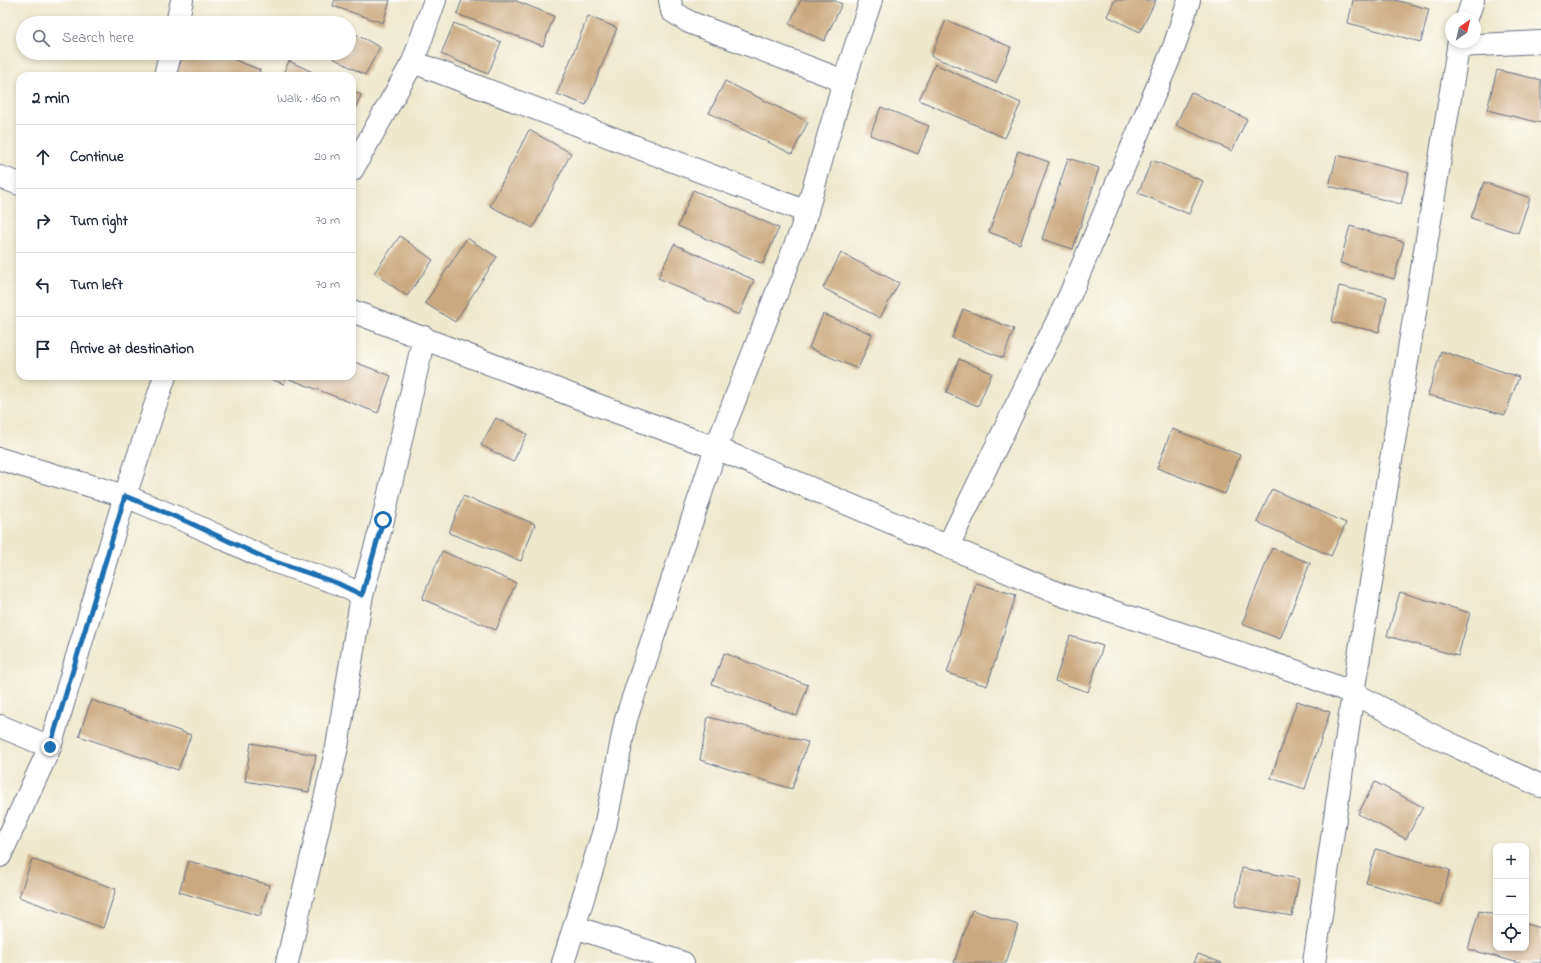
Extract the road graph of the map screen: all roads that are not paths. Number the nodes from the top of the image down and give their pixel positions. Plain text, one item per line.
1 (182, 0) edge
2 (435, 0) edge
3 (670, 0) edge
4 (871, 0) edge
5 (1189, 0) edge
6 (1473, 0) edge
7 (1469, 12) edge
8 (179, 16) edge
9 (1541, 42) edge
10 (1481, 43) edge
11 (1458, 48) edge
12 (168, 60) edge
13 (413, 62) junction
14 (166, 72) edge
15 (844, 82) junction
16 (356, 163) edge
17 (0, 177) edge
18 (16, 183) edge
19 (807, 212) junction
20 (356, 312) edge
21 (424, 337) junction
22 (164, 380) edge
23 (716, 448) junction
24 (0, 459) edge
25 (125, 496) junction
26 (948, 546) junction
27 (362, 595) junction
28 (1353, 693) junction
29 (0, 726) edge
30 (50, 747) junction
31 (1541, 786) edge
32 (0, 856) edge
33 (575, 927) junction
34 (287, 963) edge
35 (563, 963) edge
36 (683, 963) edge
37 (1314, 963) edge

1 - 8 street
2 - 13 street
3 - 15 street
4 - 15 street
5 - 26 street
6 - 7 street
9 - 10 street
11 - 28 street
12 - 14 street
13 - 16 street
13 - 19 street
15 - 19 street
17 - 18 street
19 - 23 street
20 - 21 street
21 - 23 street
21 - 27 street
22 - 25 street
23 - 26 street
23 - 33 street
24 - 25 street
25 - 27 street
25 - 30 street
26 - 28 street
27 - 34 street
28 - 31 street
28 - 37 street
29 - 30 street
30 - 32 street
33 - 35 street
33 - 36 street

